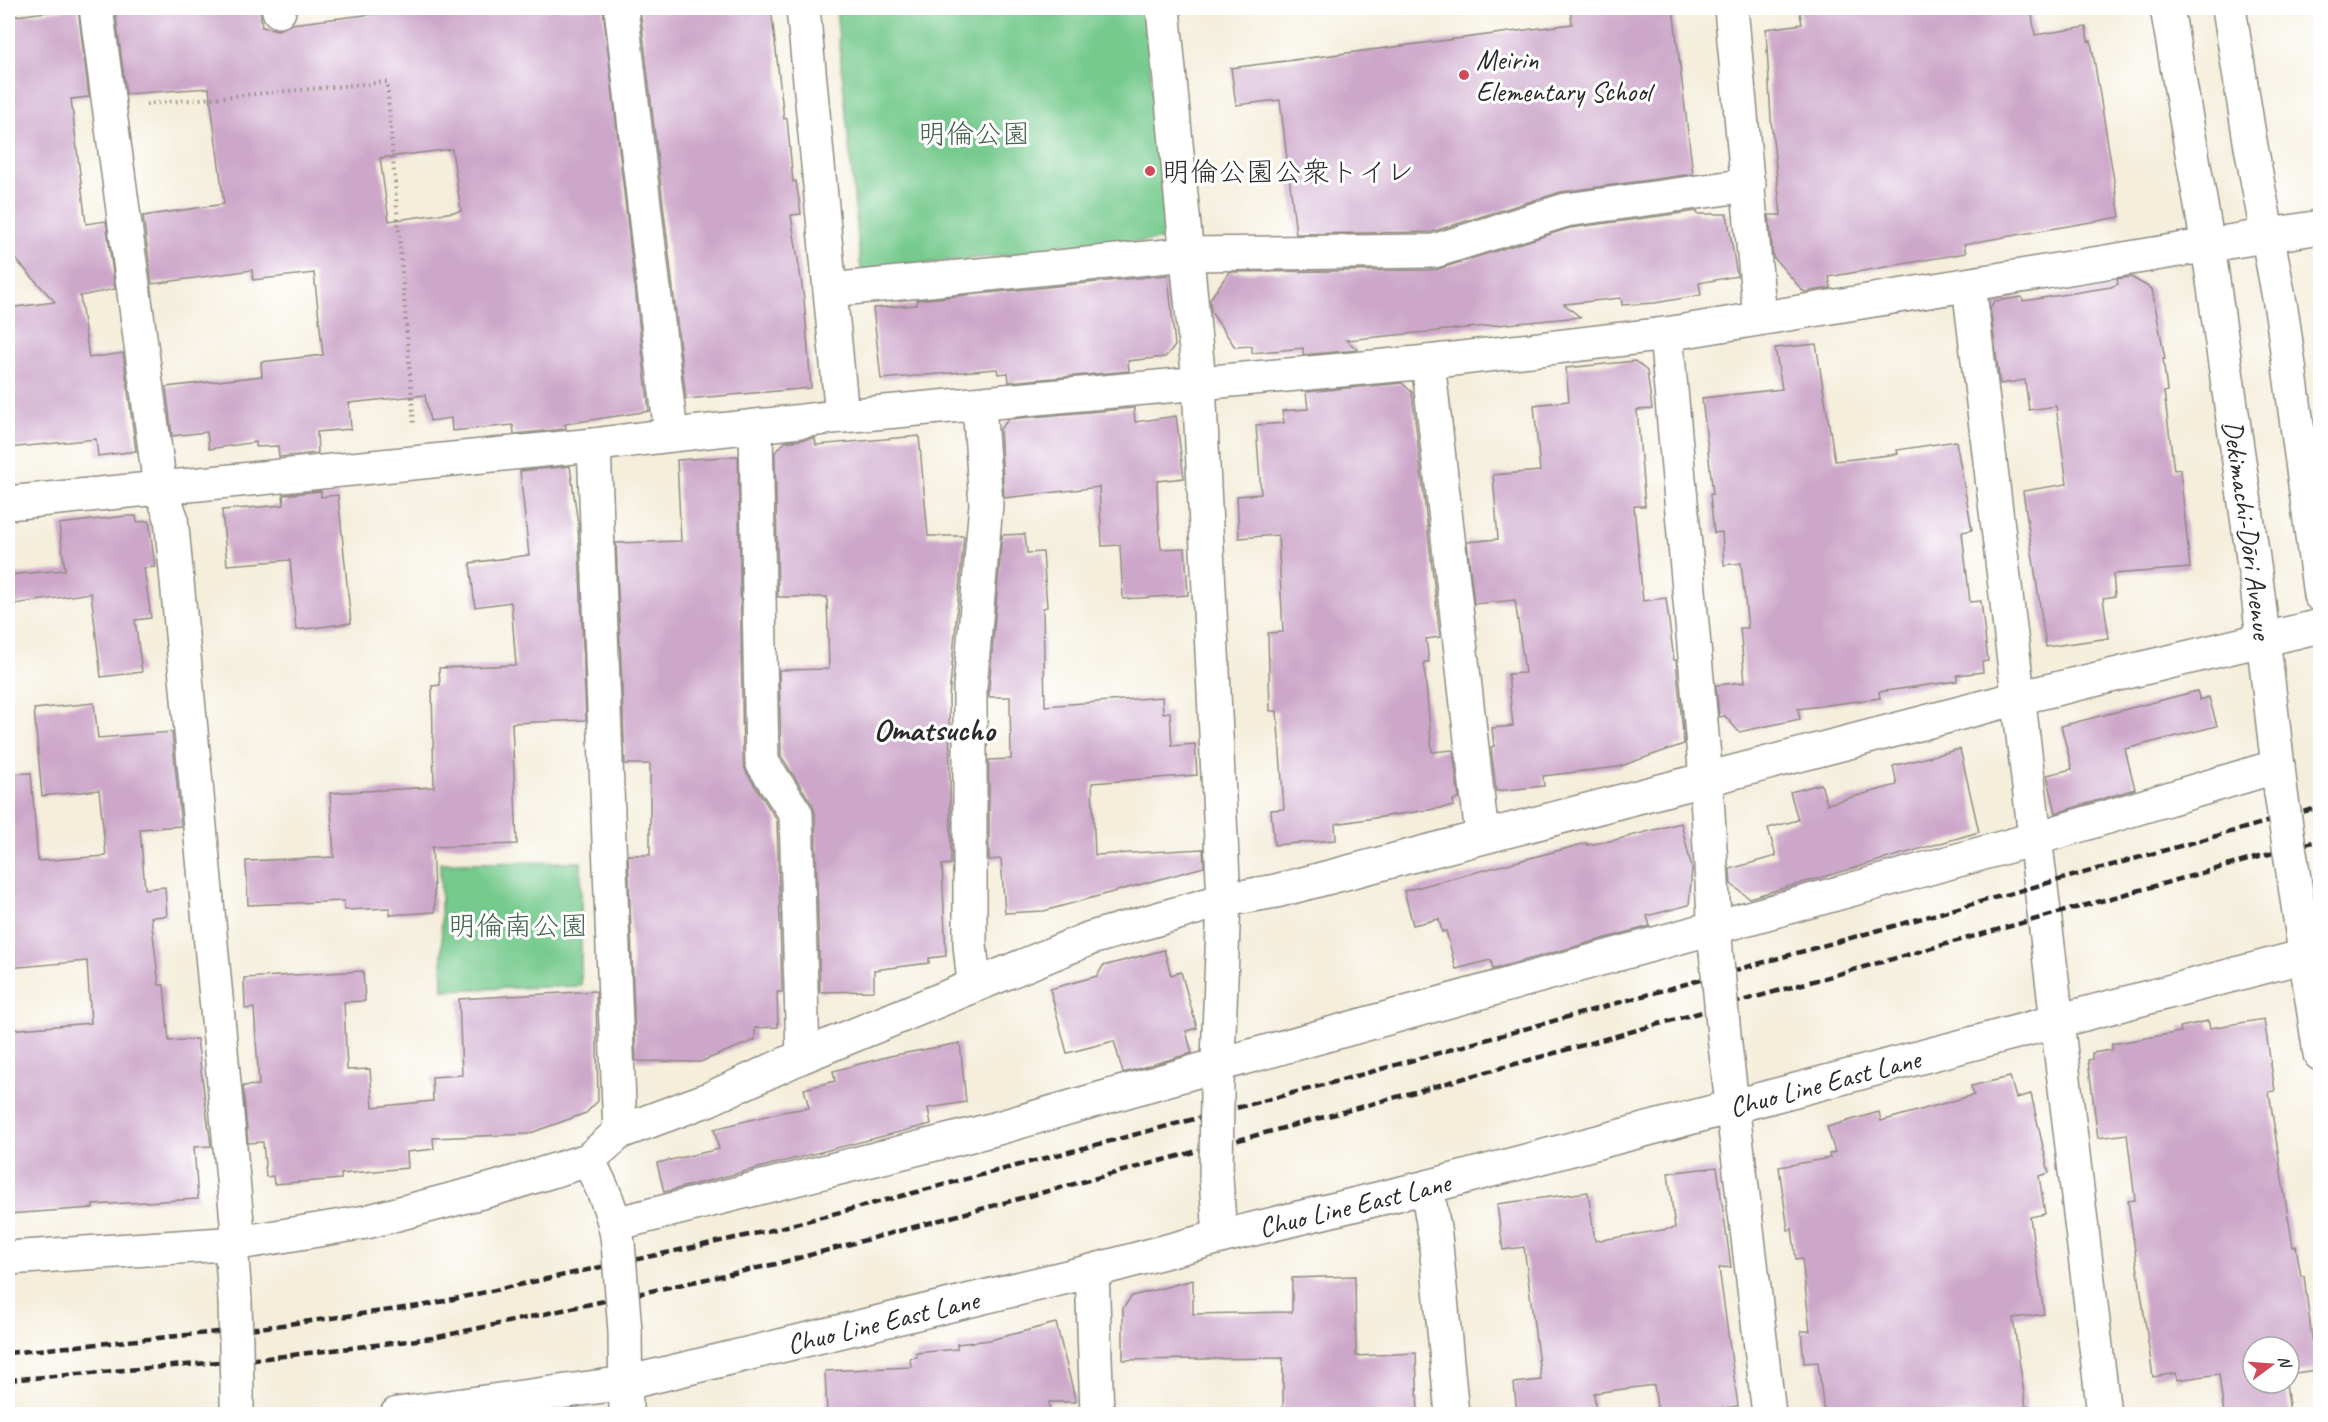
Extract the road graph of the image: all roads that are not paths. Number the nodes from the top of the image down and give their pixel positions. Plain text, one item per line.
1 (96, 8) edge
2 (621, 8) edge
3 (803, 8) edge
4 (1163, 8) edge
5 (1731, 8) edge
6 (2167, 8) edge
7 (2229, 8) edge
8 (1749, 185) junction
9 (2320, 227) edge
10 (2267, 236) junction
11 (2208, 246) junction
12 (1187, 254) junction
13 (1969, 285) junction
14 (830, 290) junction
15 (1760, 318) junction
16 (1666, 334) junction
17 (1428, 362) junction
18 (1199, 382) junction
19 (980, 404) junction
20 (842, 416) junction
21 (756, 428) junction
22 (670, 434) junction
23 (594, 445) junction
24 (160, 487) junction
25 (8, 503) edge
26 (2320, 595) edge
27 (2320, 626) edge
28 (2264, 638) junction
29 (2018, 698) junction
30 (1706, 779) junction
31 (2279, 779) junction
32 (1482, 836) junction
33 (2034, 839) junction
34 (1224, 900) junction
35 (1716, 940) junction
36 (2305, 956) junction
37 (975, 983) junction
38 (2055, 1022) junction
39 (2320, 1054) edge
40 (803, 1056) junction
41 (1217, 1078) junction
42 (1734, 1106) junction
43 (620, 1132) junction
44 (588, 1160) junction
45 (1428, 1187) junction
46 (616, 1233) junction
47 (1220, 1237) junction
48 (235, 1243) junction
49 (8, 1258) edge
50 (1092, 1271) junction
51 (626, 1399) edge
52 (237, 1404) edge
53 (397, 1414) edge
54 (1097, 1414) edge
55 (1452, 1414) edge
56 (1769, 1414) edge
57 (2104, 1414) edge

1 - 24 street
2 - 22 street
3 - 14 street
4 - 12 street
5 - 8 street
6 - 11 street, Dekimachi-Dōri Avenue
7 - 10 street
8 - 12 street
8 - 15 street
9 - 10 street
10 - 11 street
10 - 26 street
11 - 13 street
11 - 28 street, Dekimachi-Dōri Avenue
12 - 14 street
12 - 18 street
13 - 15 street
13 - 29 street
14 - 20 street
15 - 16 street
16 - 17 street
16 - 30 street
17 - 18 street
17 - 32 street
18 - 19 street
18 - 34 street
19 - 20 street
19 - 37 street
20 - 21 street
21 - 22 street
21 - 40 street
22 - 23 street
23 - 24 street
23 - 43 street
24 - 25 street
24 - 48 street
27 - 28 street
28 - 29 street
28 - 31 street, Dekimachi-Dōri Avenue
29 - 30 street
29 - 33 street
30 - 32 street
30 - 35 street
31 - 33 street
31 - 36 street, Dekimachi-Dōri Avenue, bridge
32 - 34 street
33 - 35 street
33 - 38 street
34 - 37 street
34 - 41 street
35 - 41 street
35 - 42 street, bridge
36 - 38 street, Chuo Line East Lane
36 - 39 street, Dekimachi-Dōri Avenue
37 - 40 street
38 - 42 street, Chuo Line East Lane
38 - 57 street
40 - 43 street
41 - 46 street
41 - 47 street, bridge
42 - 45 street, Chuo Line East Lane
42 - 56 street
43 - 44 street
44 - 46 street
44 - 48 street
45 - 47 street, Chuo Line East Lane
45 - 55 street
46 - 51 street, bridge
47 - 50 street, Chuo Line East Lane
48 - 49 street
48 - 52 street, bridge
50 - 51 street, Chuo Line East Lane
50 - 54 street
51 - 53 street, Chuo Line East Lane

